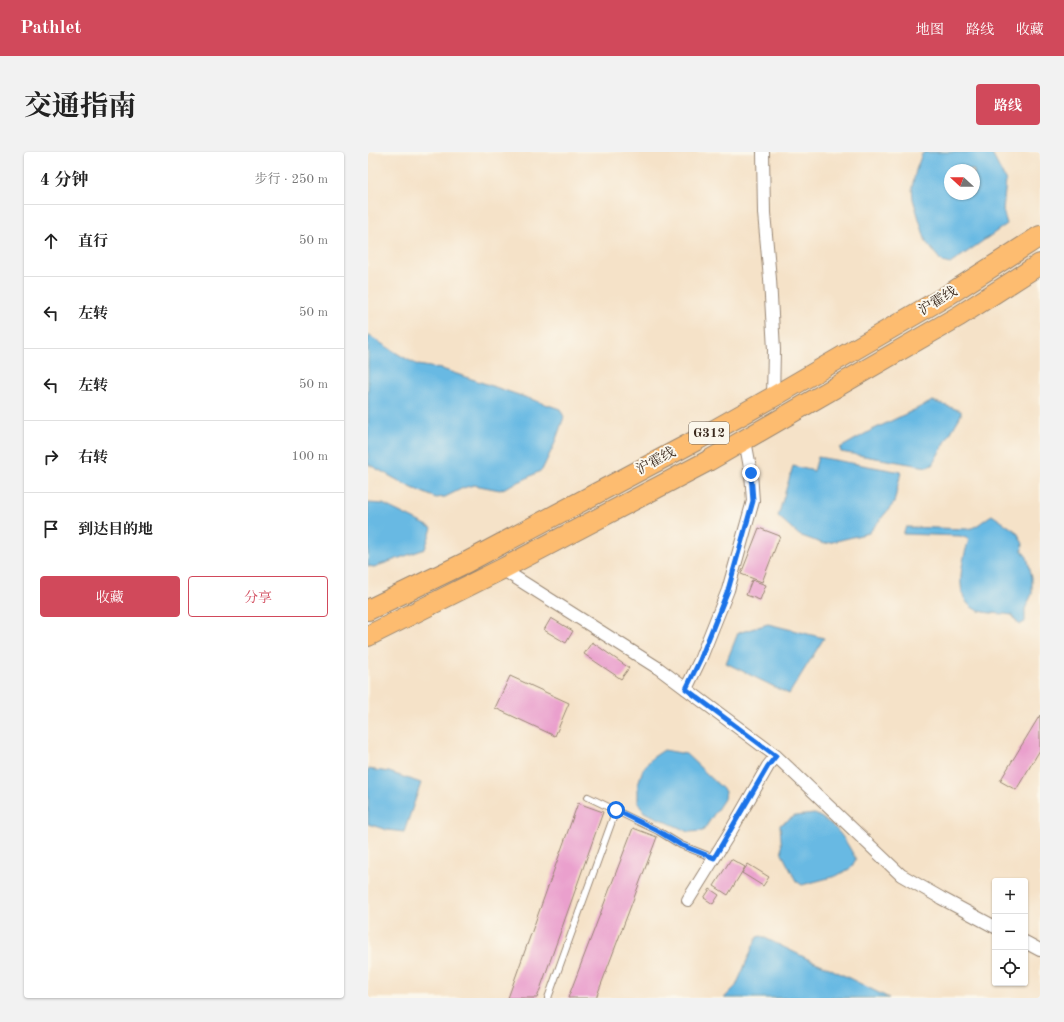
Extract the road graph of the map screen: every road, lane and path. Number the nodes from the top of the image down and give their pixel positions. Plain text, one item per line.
1 (763, 152) edge
2 (1040, 236) edge
3 (1040, 264) edge
4 (773, 397) junction
5 (745, 440) junction
6 (502, 569) junction
7 (368, 610) edge
8 (368, 636) edge
9 (686, 689) junction
10 (776, 756) junction
11 (588, 797) dead end
12 (616, 810) junction
13 (714, 858) junction
14 (688, 900) dead end
15 (992, 925) edge
16 (1028, 944) edge
17 (1040, 950) edge
18 (548, 998) edge

1 - 4 street
2 - 4 highway, 沪霍线 / G312
3 - 5 highway, 沪霍线 / G312
4 - 7 highway, 沪霍线 / G312
5 - 6 highway, 沪霍线 / G312
5 - 9 street
6 - 8 highway, 沪霍线 / G312
6 - 9 street
9 - 10 street
10 - 13 street
10 - 15 street
11 - 12 lane
12 - 13 lane
12 - 18 lane
13 - 14 street
16 - 17 street

